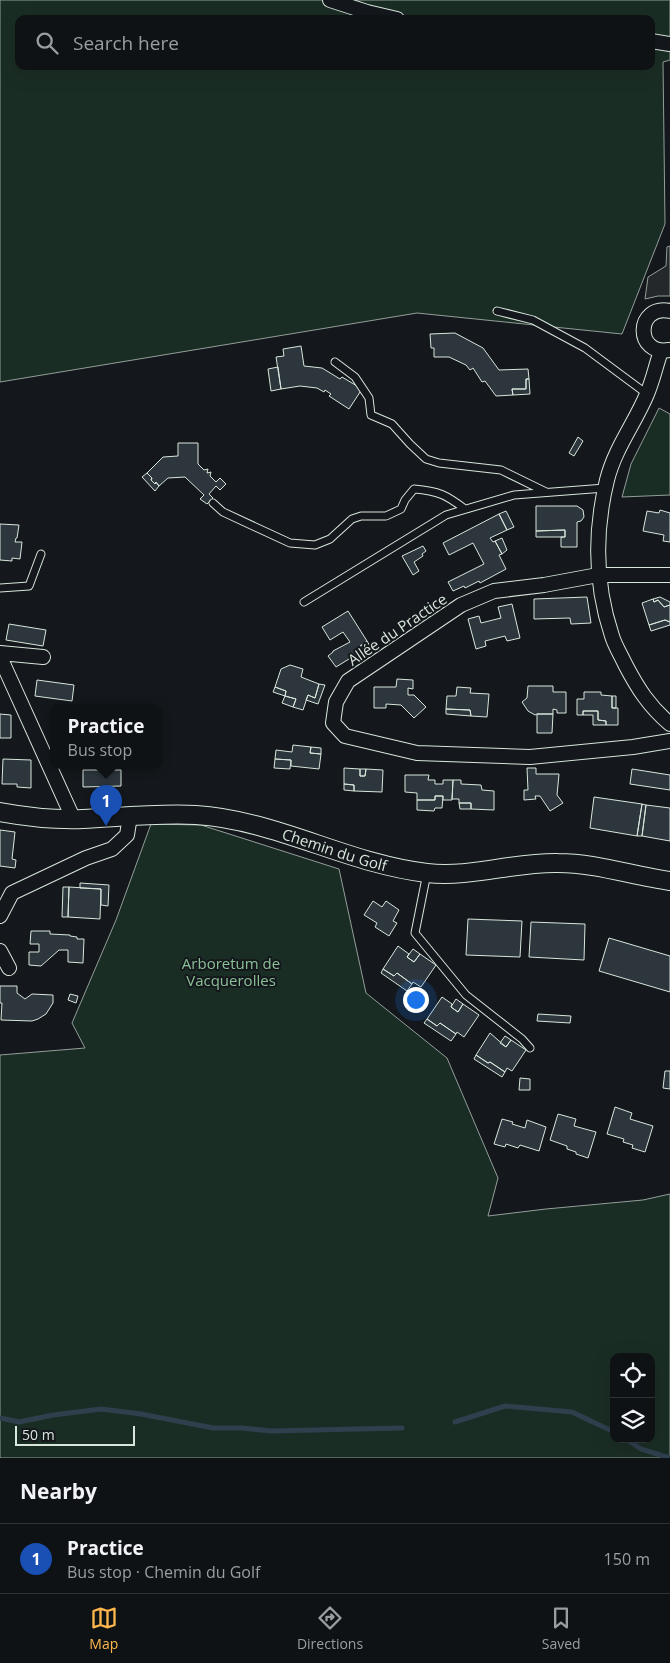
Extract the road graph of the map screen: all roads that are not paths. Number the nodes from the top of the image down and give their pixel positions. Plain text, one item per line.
1 (330, 0) edge
2 (380, 15) edge
3 (655, 41) edge
4 (670, 44) edge
5 (498, 311) dead end
6 (670, 311) edge
7 (665, 350) edge
8 (335, 362) dead end
9 (647, 394) junction
10 (605, 488) junction
11 (546, 492) junction
12 (213, 503) dead end
13 (465, 509) junction
14 (41, 554) dead end
15 (598, 575) junction
16 (670, 575) edge
17 (0, 588) edge
18 (304, 602) dead end
19 (0, 653) edge
20 (0, 657) edge
21 (43, 657) dead end
22 (670, 724) edge
23 (670, 742) edge
24 (50, 767) edge
25 (51, 769) edge
26 (0, 812) edge
27 (130, 816) junction
28 (73, 818) junction
29 (427, 873) junction
30 (670, 881) edge
31 (0, 916) edge
32 (0, 951) edge
33 (9, 968) dead end
34 (530, 1048) dead end

1 - 2 street
3 - 4 street
5 - 9 lane
6 - 7 street
7 - 9 street
8 - 11 lane
9 - 10 street
10 - 11 lane
10 - 15 street
11 - 13 lane
12 - 13 lane
13 - 18 lane
14 - 17 lane
15 - 16 street, Allée du Practice
15 - 22 street
15 - 23 street, Allée du Practice
19 - 21 street
20 - 24 street
25 - 28 street
26 - 28 street, Chemin du Golf
27 - 28 street, Chemin du Golf
27 - 29 street, Chemin du Golf
27 - 31 street
29 - 30 street, Chemin du Golf
29 - 34 lane
32 - 33 street

